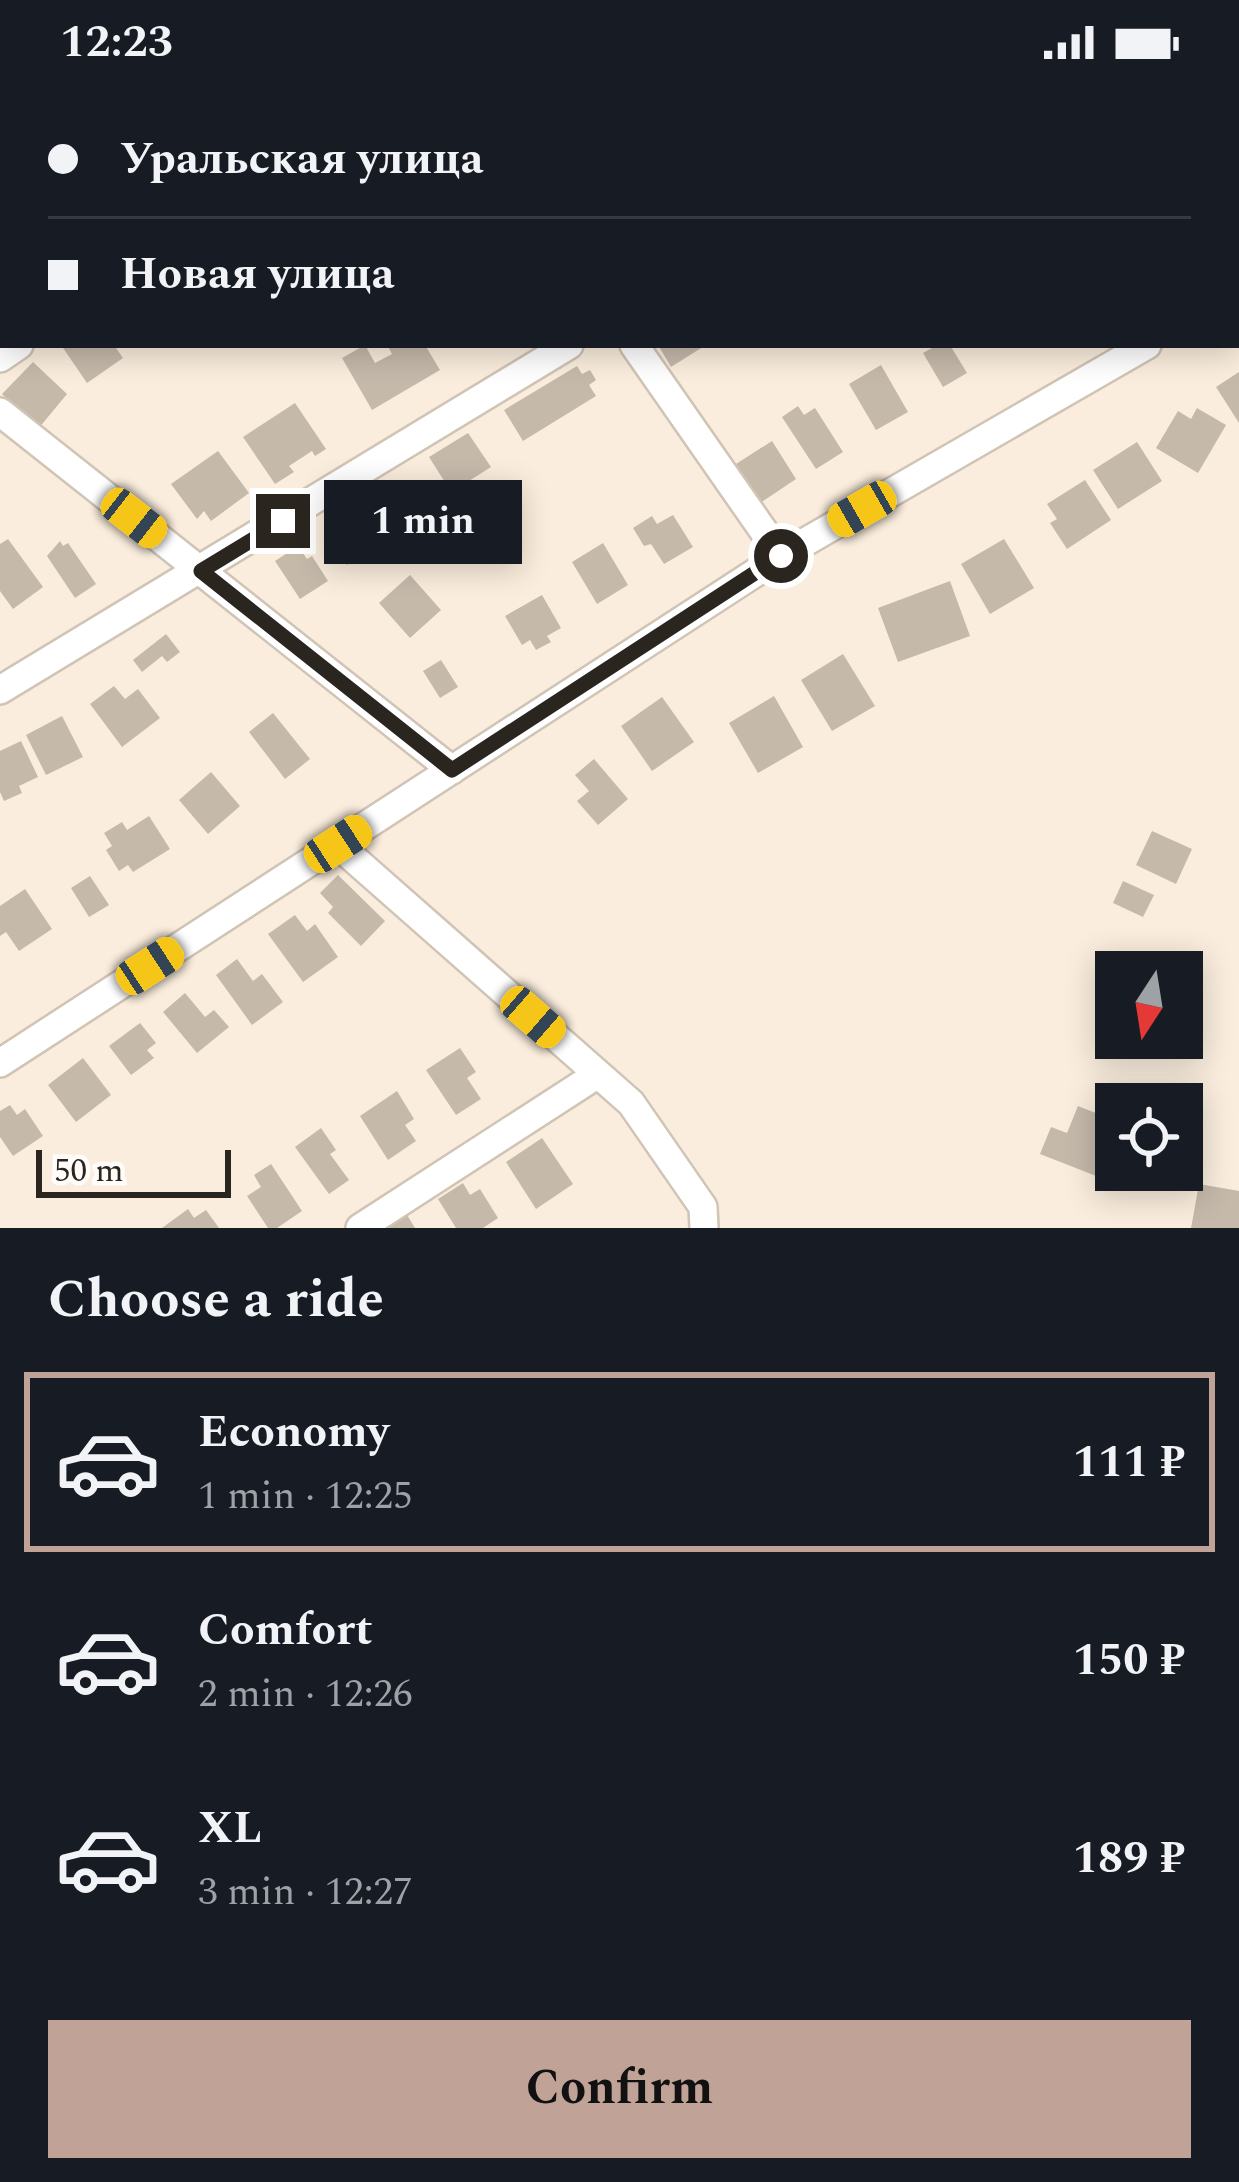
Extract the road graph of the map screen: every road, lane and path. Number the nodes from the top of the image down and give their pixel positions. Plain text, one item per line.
1 (564, 348) edge
2 (636, 348) edge
3 (1143, 348) edge
4 (0, 412) edge
5 (781, 556) junction
6 (201, 571) junction
7 (0, 690) edge
8 (452, 770) junction
9 (338, 844) junction
10 (0, 1063) edge
11 (598, 1074) junction
12 (360, 1228) edge
13 (704, 1228) edge

1 - 6 street
2 - 5 street
3 - 5 street
4 - 6 street
5 - 8 street
6 - 7 street
6 - 8 street
8 - 9 street
9 - 10 street
9 - 11 street
11 - 12 street
11 - 13 street

